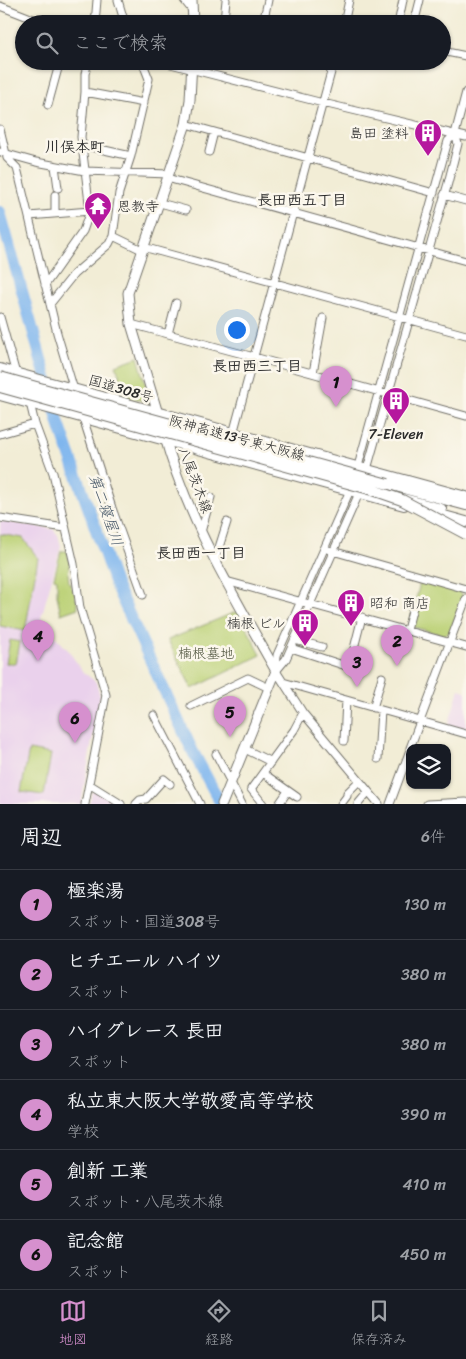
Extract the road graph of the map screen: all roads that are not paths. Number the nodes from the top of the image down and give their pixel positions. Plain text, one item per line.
1 (97, 0) edge
2 (118, 0) edge
3 (184, 0) edge
4 (192, 0) edge
5 (226, 0) edge
6 (268, 0) edge
7 (349, 0) edge
8 (403, 0) edge
9 (420, 0) edge
10 (0, 6) edge
11 (23, 15) edge
12 (96, 15) edge
13 (123, 15) edge
14 (191, 15) edge
15 (192, 15) edge
16 (224, 15) edge
17 (265, 15) edge
18 (346, 15) edge
19 (400, 15) edge
20 (416, 15) edge
21 (451, 53) edge
22 (466, 56) edge
23 (58, 70) edge
24 (86, 70) edge
25 (146, 70) edge
26 (192, 70) edge
27 (206, 70) edge
28 (332, 70) edge
29 (85, 92) junction
30 (466, 92) edge
31 (144, 103) junction
32 (323, 104) junction
33 (48, 105) dead end
34 (186, 124) junction
35 (0, 129) edge
36 (214, 132) junction
37 (455, 134) junction
38 (466, 137) edge
39 (82, 145) junction
40 (209, 152) dead end
41 (3, 153) edge
42 (131, 156) junction
43 (308, 158) junction
44 (55, 166) junction
45 (86, 171) junction
46 (126, 173) junction
47 (168, 176) junction
48 (434, 192) junction
49 (444, 195) junction
50 (466, 201) edge
51 (160, 203) junction
52 (186, 210) dead end
53 (90, 212) junction
54 (293, 213) junction
55 (55, 214) junction
56 (29, 216) junction
57 (113, 236) junction
58 (419, 247) junction
59 (142, 249) junction
60 (428, 251) junction
61 (466, 261) edge
62 (274, 284) junction
63 (45, 285) junction
64 (176, 303) dead end
65 (50, 304) junction
66 (0, 317) edge
67 (400, 317) junction
68 (324, 318) dead end
69 (409, 320) junction
70 (131, 324) junction
71 (168, 334) junction
72 (466, 335) edge
73 (254, 356) junction
74 (0, 370) edge
75 (313, 373) junction
76 (20, 375) junction
77 (0, 377) edge
78 (0, 387) edge
79 (71, 389) junction
80 (379, 391) junction
81 (388, 394) junction
82 (0, 395) edge
83 (33, 404) junction
84 (158, 413) junction
85 (466, 416) edge
86 (79, 417) junction
87 (35, 424) junction
88 (0, 434) edge
89 (233, 434) junction
90 (165, 440) junction
91 (363, 469) junction
92 (373, 490) junction
93 (355, 492) junction
94 (211, 496) dead end
95 (466, 497) edge
96 (466, 505) edge
97 (466, 516) edge
98 (0, 518) edge
99 (227, 522) dead end
100 (466, 522) edge
101 (65, 528) junction
102 (201, 532) junction
103 (466, 534) edge
104 (325, 548) junction
105 (334, 551) junction
106 (215, 560) junction
107 (226, 581) junction
108 (466, 589) edge
109 (143, 595) dead end
110 (466, 599) edge
111 (302, 601) junction
112 (310, 603) junction
113 (413, 607) dead end
114 (362, 617) junction
115 (407, 630) junction
116 (295, 640) junction
117 (450, 642) junction
118 (322, 647) dead end
119 (466, 647) edge
120 (291, 648) junction
121 (276, 671) junction
122 (382, 677) dead end
123 (282, 682) junction
124 (269, 688) junction
125 (346, 700) junction
126 (191, 706) dead end
127 (373, 708) junction
128 (381, 710) junction
129 (303, 713) junction
130 (154, 715) dead end
131 (420, 721) junction
132 (466, 734) edge
133 (344, 741) dead end
134 (412, 744) edge
135 (245, 749) junction
136 (216, 754) dead end
137 (378, 759) dead end
138 (271, 762) junction
139 (406, 771) edge
140 (263, 773) junction
141 (359, 781) junction
142 (90, 784) junction
143 (170, 784) dead end
144 (230, 785) junction
145 (288, 791) junction
146 (368, 792) junction
147 (297, 797) dead end
148 (466, 802) edge
149 (85, 804) edge
150 (121, 804) edge
151 (136, 804) edge
152 (200, 804) edge
153 (222, 804) edge
154 (242, 804) edge
155 (263, 804) edge
156 (279, 804) edge
157 (342, 804) edge
158 (358, 804) edge
159 (379, 804) edge
160 (390, 804) edge
161 (427, 804) edge

1 - 12 street
2 - 13 street
3 - 14 street
4 - 15 main road
5 - 16 street
6 - 17 street
7 - 18 street
8 - 19 street
9 - 20 street
10 - 11 street
21 - 22 street
23 - 33 street
24 - 29 street
25 - 31 street
26 - 34 main road, 八尾茨木線
27 - 32 street
28 - 32 street
29 - 31 street
29 - 39 street
30 - 37 street
31 - 42 street
32 - 37 street
32 - 43 street
34 - 36 street
34 - 47 main road, 八尾茨木線
35 - 41 street
36 - 40 street
36 - 43 street
37 - 38 street
37 - 48 street
37 - 49 street
39 - 42 street
39 - 45 street
41 - 44 street
41 - 56 street
42 - 46 street
43 - 48 street
43 - 54 street
44 - 45 street
44 - 55 street
45 - 46 street
45 - 53 street
46 - 47 street
46 - 57 street
47 - 51 main road, 八尾茨木線
47 - 54 street
48 - 58 street
49 - 50 street
49 - 60 street
51 - 52 street
51 - 59 main road, 八尾茨木線
53 - 55 street
53 - 63 street
54 - 58 street
54 - 62 street
55 - 56 street
56 - 63 street
57 - 59 street
57 - 65 street
58 - 60 street
58 - 67 street
59 - 62 street
59 - 70 main road, 八尾茨木線
60 - 61 street
60 - 69 street
62 - 67 street
62 - 73 street
63 - 65 street
64 - 71 street
65 - 79 street
66 - 76 street
67 - 69 street
67 - 80 street
68 - 75 street
69 - 72 street
69 - 81 street
70 - 71 street
70 - 84 main road, 八尾茨木線
71 - 73 street
73 - 75 street
73 - 89 street
74 - 76 highway, 国道308号
75 - 80 street
76 - 79 highway, 国道308号
77 - 96 highway, 阪神高速13号東大阪線, bridge
78 - 92 highway, 阪神高速13号東大阪線, bridge
79 - 84 highway, 国道308号
80 - 81 street
80 - 91 street
81 - 85 street
81 - 91 street
82 - 83 highway
83 - 86 highway
83 - 87 street
84 - 89 highway, 国道308号
84 - 90 main road, 八尾茨木線
86 - 90 highway
86 - 109 street
87 - 88 street
87 - 101 street
89 - 91 highway, 国道308号
90 - 93 highway
90 - 102 main road, 八尾茨木線
91 - 93 street
91 - 95 highway, 国道308号
92 - 97 highway, 阪神高速13号東大阪線, bridge
92 - 103 highway, bridge
93 - 100 highway
93 - 104 street
93 - 105 street
94 - 102 street
98 - 101 street
99 - 106 street
101 - 142 street
102 - 106 main road, 八尾茨木線
104 - 105 street
104 - 111 street
105 - 108 street
105 - 112 street
106 - 107 main road, 八尾茨木線
107 - 111 street
107 - 121 main road, 八尾茨木線
110 - 117 street
111 - 112 street
111 - 121 street
112 - 114 street
112 - 116 street
113 - 115 street
114 - 115 street
114 - 120 street
115 - 117 street
116 - 118 street
116 - 120 street
117 - 119 street
117 - 131 street
120 - 121 street
121 - 123 street
121 - 124 main road
122 - 127 street
123 - 125 street
123 - 129 street
124 - 126 street
124 - 135 main road
125 - 127 street
125 - 133 street
127 - 128 street
128 - 131 street
128 - 137 street
129 - 138 street
129 - 141 street
130 - 152 street
131 - 132 street
131 - 134 street
135 - 138 street
135 - 144 main road
136 - 144 street
138 - 140 street
139 - 160 street
140 - 145 street
140 - 155 street
141 - 146 street
141 - 157 street
142 - 149 street
142 - 150 street
143 - 151 street
144 - 153 main road
144 - 154 street
145 - 147 street
145 - 156 street
146 - 158 street
146 - 159 street
148 - 161 street

